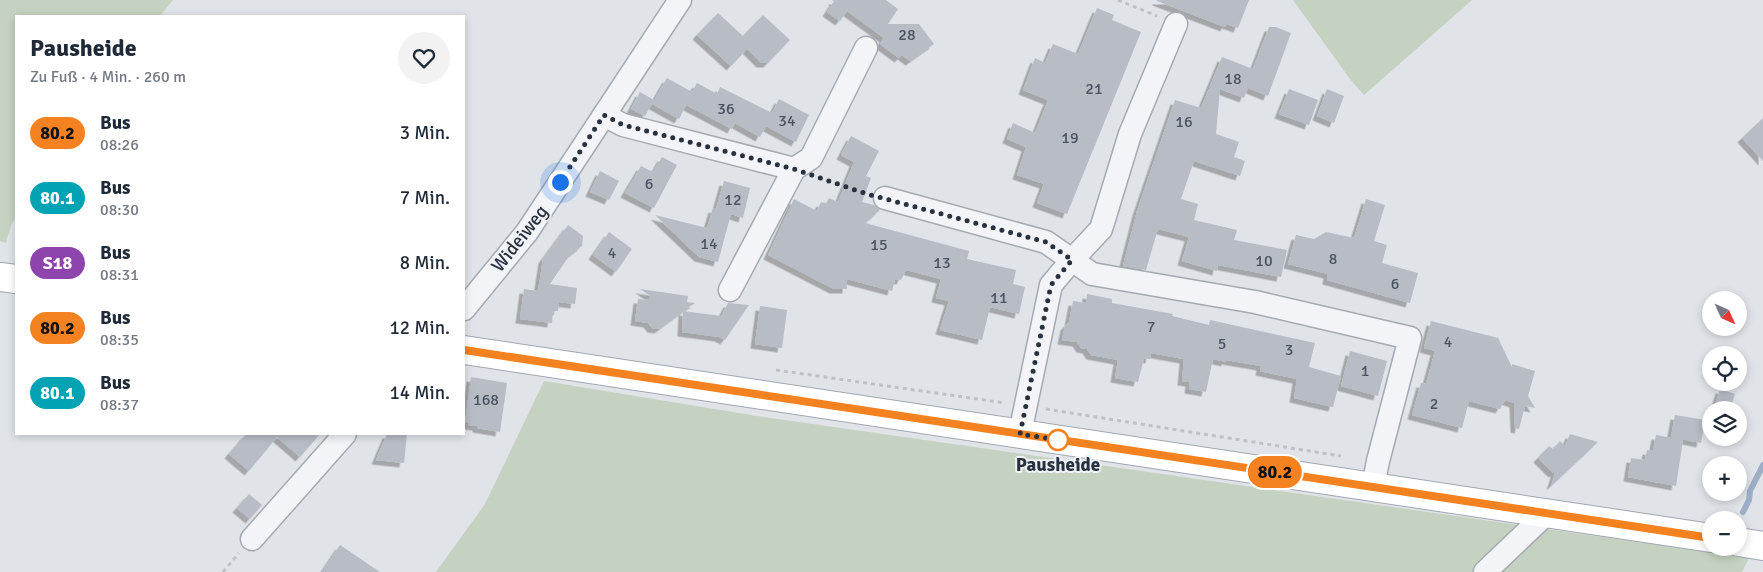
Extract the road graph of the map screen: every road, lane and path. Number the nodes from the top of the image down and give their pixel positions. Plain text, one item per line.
1 (680, 0) edge
2 (1118, 0) edge
3 (1176, 24) joint
4 (866, 48) dead end
5 (604, 115) junction
6 (794, 169) junction
7 (885, 198) joint
8 (1072, 260) junction
9 (0, 276) edge
10 (15, 280) edge
11 (730, 290) dead end
12 (465, 307) edge
13 (465, 350) edge
14 (1020, 434) junction
15 (344, 435) edge
16 (1374, 488) junction
17 (1547, 513) junction
18 (1702, 537) edge
19 (252, 538) dead end
20 (1747, 543) edge
21 (1763, 546) edge
22 (1485, 572) edge

1 - 5 street, Wideiweg
2 - 3 path
3 - 8 street
4 - 6 street
5 - 6 street
5 - 12 street, Wideiweg
6 - 7 path
6 - 11 street
7 - 8 street
8 - 14 street
8 - 16 street
9 - 10 main road
13 - 14 main road
14 - 16 main road
15 - 19 street
16 - 17 main road
17 - 18 main road
17 - 22 street
20 - 21 main road

